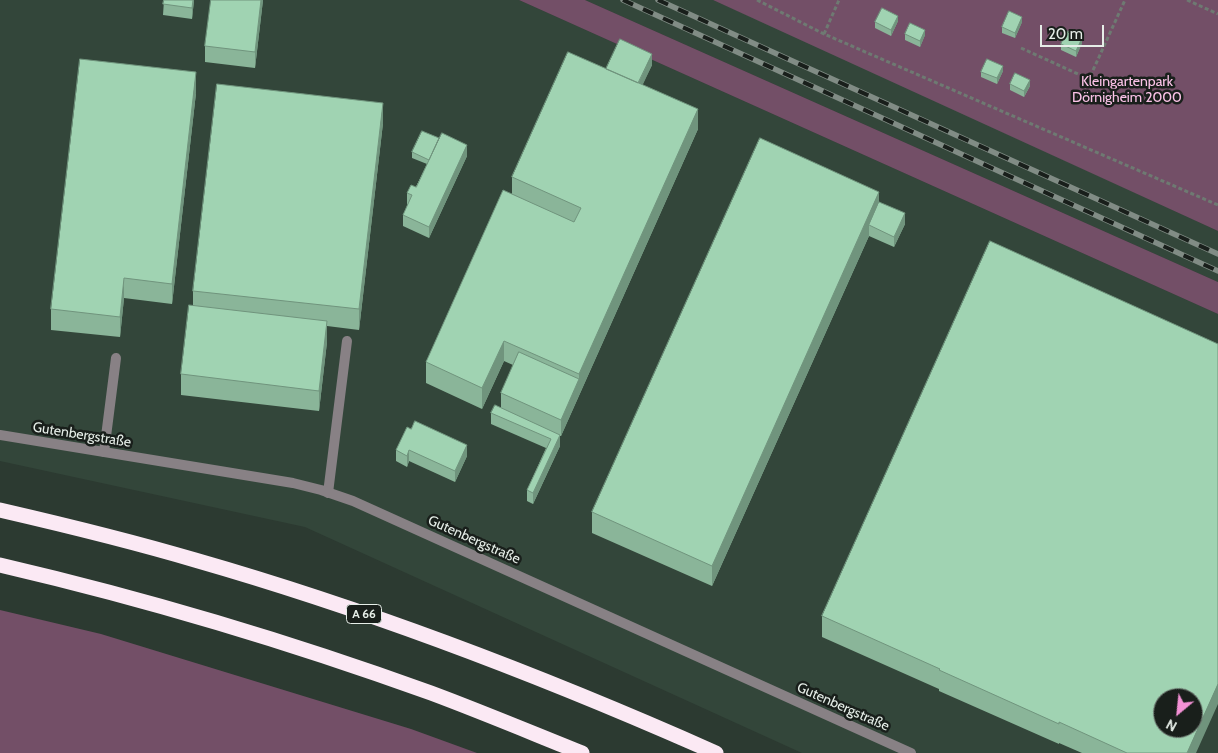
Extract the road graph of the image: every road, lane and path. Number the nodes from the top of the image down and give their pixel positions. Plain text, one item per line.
1 (757, 0) edge
2 (839, 0) edge
3 (1125, 0) edge
4 (1187, 0) edge
5 (1218, 14) edge
6 (824, 34) junction
7 (1021, 48) dead end
8 (1218, 205) edge
9 (347, 341) dead end
10 (116, 358) dead end
11 (0, 435) edge
12 (104, 452) junction
13 (328, 493) junction
14 (0, 510) edge
15 (0, 565) edge
16 (582, 753) edge
17 (716, 753) edge
18 (911, 753) edge

1 - 6 path
2 - 6 path
3 - 7 path
4 - 5 path
6 - 8 path
9 - 13 street
10 - 12 street
11 - 12 street, Gutenbergstraße
12 - 13 street, Gutenbergstraße
13 - 18 street, Gutenbergstraße
14 - 17 highway, A 66
15 - 16 highway

